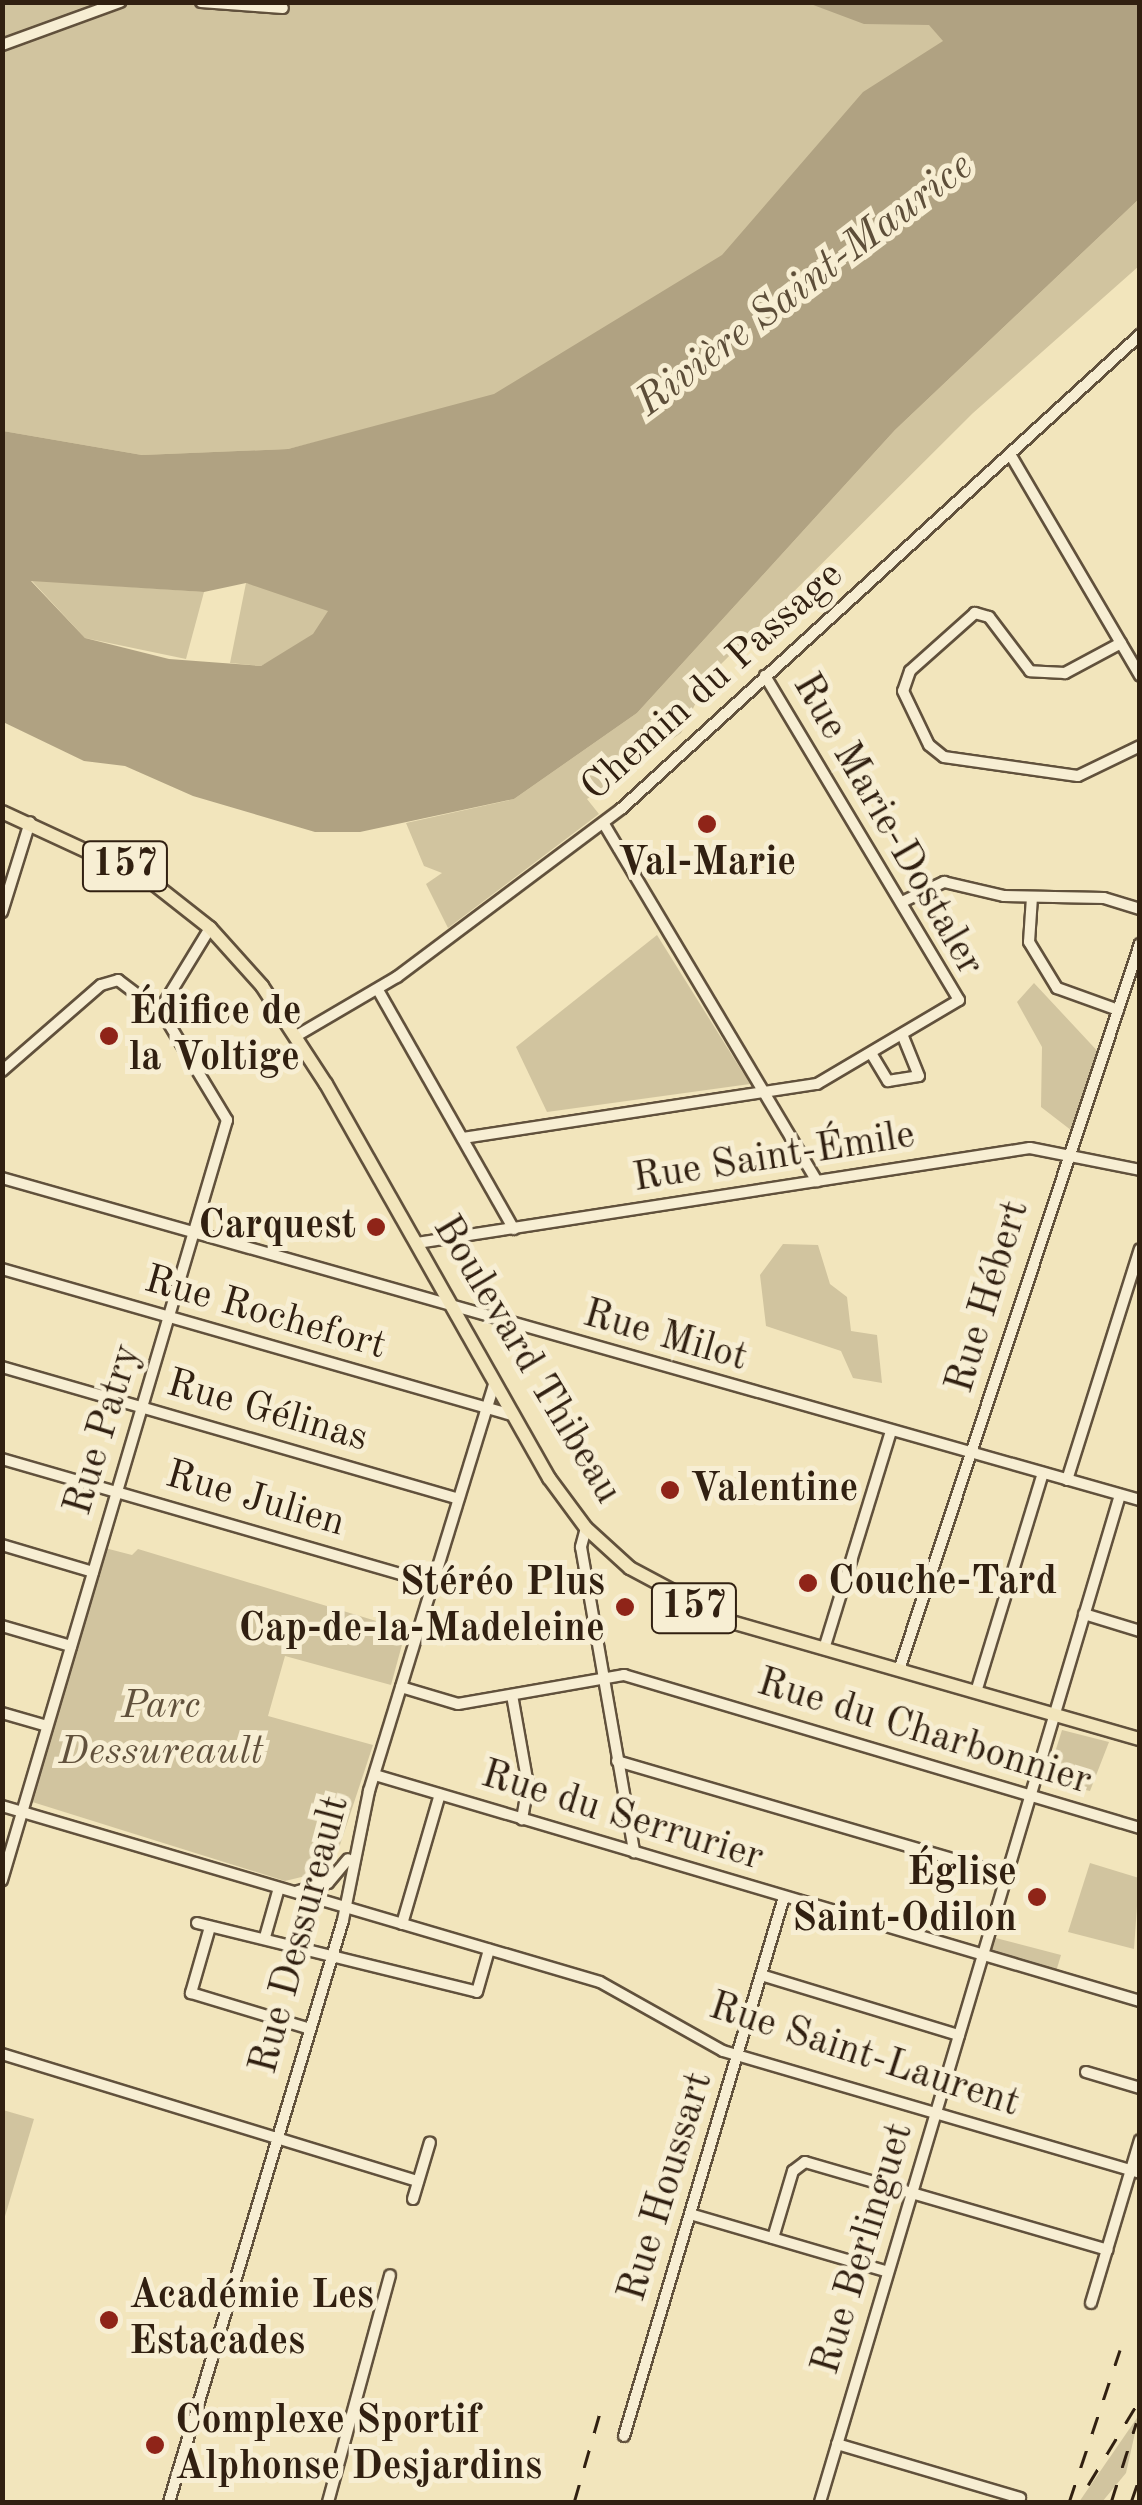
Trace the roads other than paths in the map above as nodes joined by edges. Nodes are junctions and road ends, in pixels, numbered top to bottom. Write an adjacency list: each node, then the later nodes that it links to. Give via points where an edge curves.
1 (120, 2): 4 (street)
2 (201, 2): 3 (street)
3 (283, 8)
4 (2, 45)
5 (1140, 335): 6 (street, Chemin du Passage)
6 (1010, 454): 7 (street); 8 (street, Chemin du Passage)
7 (1120, 643): 9 (street); 10 (street, via 1066,674 1030,670 990,617 975,613 910,670 903,691 941,756 1078,776)
8 (765, 676): 13 (street, Chemin du Passage); 15 (street, Rue Marie-Dostaler)
9 (1140, 676)
10 (1140, 746)
11 (4, 812): 12 (main road, Boulevard Thibeau / 157)
12 (30, 822): 17 (street); 18 (main road, Boulevard Thibeau / 157, via 129,868)
13 (604, 824): 20 (street, Chemin du Passage); 27 (street)
14 (1032, 897): 15 (street, via 940,882); 16 (street, via 1104,898); 22 (street, via 1029,942 1059,990)
15 (902, 902): 23 (street, Rue Marie-Dostaler, via 960,998)
16 (1140, 909)
17 (2, 912)
18 (210, 928): 21 (street); 24 (main road, Boulevard Thibeau / 157)
19 (1140, 944): 22 (street, Rue Hébert)
20 (378, 990): 24 (street, Chemin du Passage); 28 (street)
21 (160, 1010): 26 (street, via 110,980); 34 (street, Rue Patry, via 226,1120)
22 (1118, 1010): 29 (street, Rue Hébert)
23 (902, 1034): 25 (street, Rue Marie-Dostaler); 25 (street, via 918,1077 889,1082)
24 (298, 1035): 35 (main road, Boulevard Thibeau / 157)
25 (870, 1053): 27 (street, Rue Marie-Dostaler, via 817,1084)
26 (2, 1071)
27 (766, 1092): 28 (street, Rue Marie-Dostaler); 32 (street)
28 (462, 1138): 33 (street)
29 (1068, 1153): 30 (street, Rue Saint-Émile); 32 (street, Rue Saint-Émile, via 1030,1148); 46 (street, Rue Hébert)
30 (1140, 1170)
31 (2, 1178): 34 (street, Rue Milot)
32 (817, 1181): 33 (street, Rue Saint-Émile)
33 (514, 1229): 35 (street, Rue Saint-Émile)
34 (194, 1234): 38 (street, Rue Milot); 39 (street, Rue Patry)
35 (417, 1243): 38 (main road, Boulevard Thibeau / 157)
36 (1140, 1249): 49 (street)
37 (2, 1269): 39 (street, Rue Rochefort)
38 (454, 1309): 41 (main road, Boulevard Thibeau / 157); 45 (street, Rue Milot)
39 (169, 1317): 42 (street, Rue Patry); 43 (street, Rue Rochefort)
40 (2, 1367): 42 (street, Rue Gélinas)
41 (494, 1384): 43 (street, Rue Dessureault); 44 (main road, Boulevard Thibeau / 157)
42 (142, 1408): 50 (street, Rue Patry); 52 (street, Rue Gélinas)
43 (486, 1408): 44 (street, Rue Rochefort); 52 (street, Rue Dessureault)
44 (512, 1415): 54 (main road, Boulevard Thibeau / 157)
45 (891, 1431): 46 (street, Rue Milot); 62 (street)
46 (968, 1453): 48 (street, Rue Milot); 63 (street, Rue Hébert)
47 (2, 1459): 50 (street, Rue Julien)
48 (1043, 1474): 49 (street, Rue Milot); 66 (street)
49 (1067, 1480): 51 (street, Rue Milot)
50 (118, 1492): 56 (street, Rue Patry); 57 (street, Rue Julien)
51 (1120, 1495): 53 (street, Rue Milot); 58 (street, Rue Berlinguet)
52 (458, 1499): 57 (street, Rue Dessureault)
53 (1140, 1500)
54 (586, 1528): 62 (main road, Boulevard Thibeau / 157, via 686,1604); 64 (street, via 581,1547)
55 (2, 1545): 56 (street)
56 (94, 1572): 61 (street, Rue Patry)
57 (433, 1583): 65 (street, Rue Dessureault)
58 (1084, 1614): 60 (street); 69 (street, Rue Berlinguet)
59 (2, 1626): 61 (street)
60 (1140, 1632)
61 (71, 1646): 70 (street, Rue Patry)
62 (824, 1649): 63 (main road, Boulevard Thibeau / 157)
63 (899, 1670): 66 (main road, Boulevard Thibeau / 157)
64 (602, 1677): 67 (street, Rue du Charbonnier); 72 (street); 75 (street, Rue du Charbonnier, via 624,1675)
65 (401, 1687): 67 (street, Rue du Charbonnier, via 455,1704); 73 (street, Rue Dessureault)
66 (976, 1692): 69 (main road, Boulevard Thibeau / 157)
67 (512, 1695): 78 (street, via 528,1785)
68 (2, 1713): 70 (street)
69 (1054, 1714): 71 (main road, Boulevard Thibeau / 157); 75 (street, Rue Berlinguet)
70 (47, 1726): 77 (street, Rue Patry)
71 (1140, 1739)
72 (617, 1761): 80 (street); 82 (street)
73 (375, 1775): 74 (street, Rue du Serrurier); 81 (street, Rue Dessureault)
74 (440, 1794): 78 (street, Rue du Serrurier); 88 (street)
75 (1030, 1796): 79 (street, Rue du Charbonnier); 82 (street, Rue Berlinguet)
76 (2, 1806): 77 (street, Rue Saint-Laurent)
77 (23, 1812): 83 (street, Rue Patry); 84 (street, Rue Saint-Laurent)
78 (522, 1819): 80 (street, Rue du Serrurier)
79 (1140, 1828)
80 (634, 1852): 85 (street, Rue du Serrurier)
81 (352, 1854): 84 (street, via 328,1883); 86 (street, Rue Dessureault)
82 (1006, 1876): 93 (street, Rue Berlinguet)
83 (2, 1880)
84 (284, 1890): 86 (street, Rue Saint-Laurent); 90 (street)
85 (784, 1897): 93 (street, Rue du Serrurier); 94 (street, Rue Houssart)
86 (346, 1908): 88 (street, Rue Saint-Laurent); 92 (street, Rue Dessureault)
87 (197, 1923): 89 (street)
88 (402, 1924): 91 (street, Rue Saint-Laurent)
89 (210, 1926): 90 (street); 96 (street, via 191,1993)
90 (265, 1937): 92 (street)
91 (490, 1950): 92 (street, via 477,1992); 99 (street, Rue Saint-Laurent, via 612,1987)
92 (333, 1952): 96 (street, Rue Dessureault)
93 (983, 1955): 95 (street, Rue du Serrurier); 97 (street, Rue Berlinguet)
94 (761, 1976): 97 (street); 99 (street, Rue Houssart)
95 (1140, 2000)
96 (310, 2029): 103 (street, Rue Dessureault)
97 (959, 2035): 102 (street, Rue Berlinguet)
98 (2, 2054): 103 (street)
99 (737, 2055): 102 (street, Rue Saint-Laurent); 110 (street, Rue Houssart)
100 (1086, 2072): 101 (street)
101 (1140, 2088)
102 (935, 2114): 106 (street, Rue Saint-Laurent); 108 (street, Rue Berlinguet)
103 (278, 2138): 107 (street); 119 (street, Rue Dessureault)
104 (1140, 2140): 106 (street)
105 (430, 2142): 107 (street)
106 (1135, 2172): 112 (street)
107 (418, 2181): 109 (street)
108 (912, 2193): 111 (street, via 802,2162); 112 (street); 113 (street, Rue Berlinguet)
109 (412, 2199)
110 (690, 2214): 111 (street); 116 (street, Rue Houssart)
111 (773, 2238): 113 (street)
112 (1107, 2250): 115 (street)
113 (888, 2272): 117 (street, Rue Berlinguet)
114 (390, 2275): 120 (street)
115 (1091, 2303)
116 (624, 2436)
117 (837, 2444): 118 (street); 121 (street, Rue Berlinguet)
118 (1020, 2498)
119 (169, 2502)
120 (328, 2502)
121 (820, 2502)

